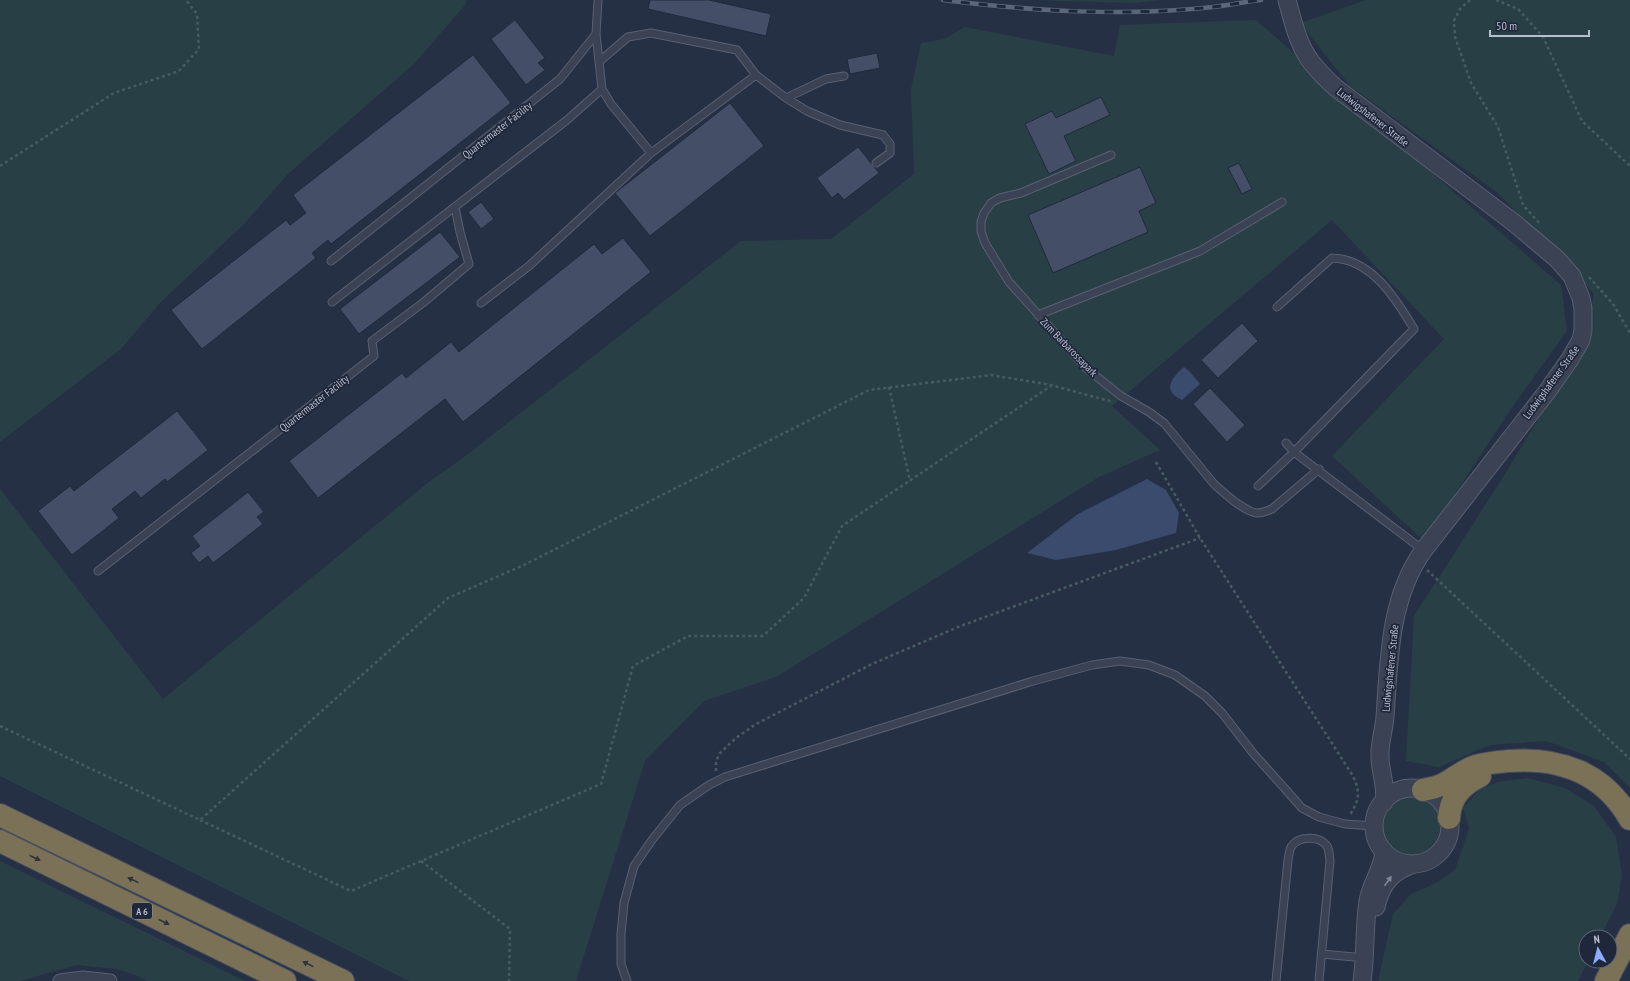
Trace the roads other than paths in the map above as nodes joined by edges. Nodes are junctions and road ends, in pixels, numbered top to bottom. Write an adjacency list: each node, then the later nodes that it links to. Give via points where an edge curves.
1 (598, 0): 3 (lane)
2 (1287, 0): 23 (street, Ludwigshafener Straße, via 1304,50 1321,74 1557,259 1572,276 1581,298 1583,330 1581,340 1570,359)
3 (596, 34): 4 (lane); 14 (lane, Quartermaster Facility, via 560,79)
4 (600, 61): 5 (lane, via 628,37 651,32 737,50); 7 (lane)
5 (756, 75): 8 (lane); 9 (lane)
6 (844, 76): 8 (lane, via 826,80)
7 (602, 89): 9 (lane); 13 (lane)
8 (786, 98): 11 (lane, via 807,111 840,125 882,135 890,144 890,154)
9 (651, 153): 16 (lane, via 529,266)
10 (1111, 155): 18 (lane, Zum Barbarossapark, via 1021,193 1000,198 991,203 984,213 981,231 985,243 1009,282)
11 (876, 163)
12 (1282, 202): 18 (lane, via 1200,252)
13 (455, 207): 15 (lane); 24 (lane, Quartermaster Facility, via 469,264 372,341 374,356)
14 (331, 261)
15 (332, 302)
16 (481, 303)
17 (1277, 307): 20 (lane, via 1332,258 1343,258 1364,268 1377,279 1401,308 1414,329)
18 (1038, 315): 21 (lane, Zum Barbarossapark, via 1087,370 1121,396 1164,423 1222,492 1248,510 1256,513 1272,509)
19 (1286, 443): 20 (lane)
20 (1294, 452): 21 (lane); 22 (lane)
21 (1319, 469): 23 (lane)
22 (1258, 486)
23 (1420, 556): 25 (street, Ludwigshafener Straße, via 1399,599 1394,622 1390,644)
24 (98, 571)
25 (1384, 734): 27 (street, Ludwigshafener Straße, via 1395,774 1401,783); 28 (street, Ludwigshafener Straße, via 1380,756 1385,790)
26 (1518, 761): 27 (highway, via 1476,766 1444,784); 30 (highway, via 1482,775 1462,787 1453,800); 31 (highway, via 1545,761 1583,773 1610,793)
27 (1416, 790): 28 (street, via 1395,793); 30 (street, via 1430,793 1440,801)
28 (1384, 802): 32 (street, via 1377,813)
29 (0, 815): 42 (highway, A 6, one-way to 29)
30 (1449, 818): 35 (street, via 1450,832 1445,846 1435,857)
31 (1630, 819)
32 (1375, 826): 34 (street, via 1377,840); 43 (lane, via 1346,824 1302,808 1205,696 1174,675 1148,664 1120,661 1092,665 1033,680 730,775 680,806 634,866 624,903 621,934 622,964)
33 (0, 841): 41 (highway, A 6, one-way to 41)
34 (1384, 851): 35 (street, via 1401,862); 38 (street, via 1368,902)
35 (1414, 864): 38 (street, one-way to 35, via 1377,903 1383,889 1394,873)
36 (1630, 935): 47 (highway)
37 (1322, 954): 38 (lane); 44 (lane, via 1329,851 1320,840 1304,839 1296,841 1288,860); 45 (lane)
38 (1365, 958): 46 (street)
39 (60, 981): 40 (street, via 83,978)
40 (110, 981)
41 (285, 981)
42 (343, 981)
43 (627, 981)
44 (1276, 981)
45 (1319, 981)
46 (1362, 981)
47 (1606, 981)

